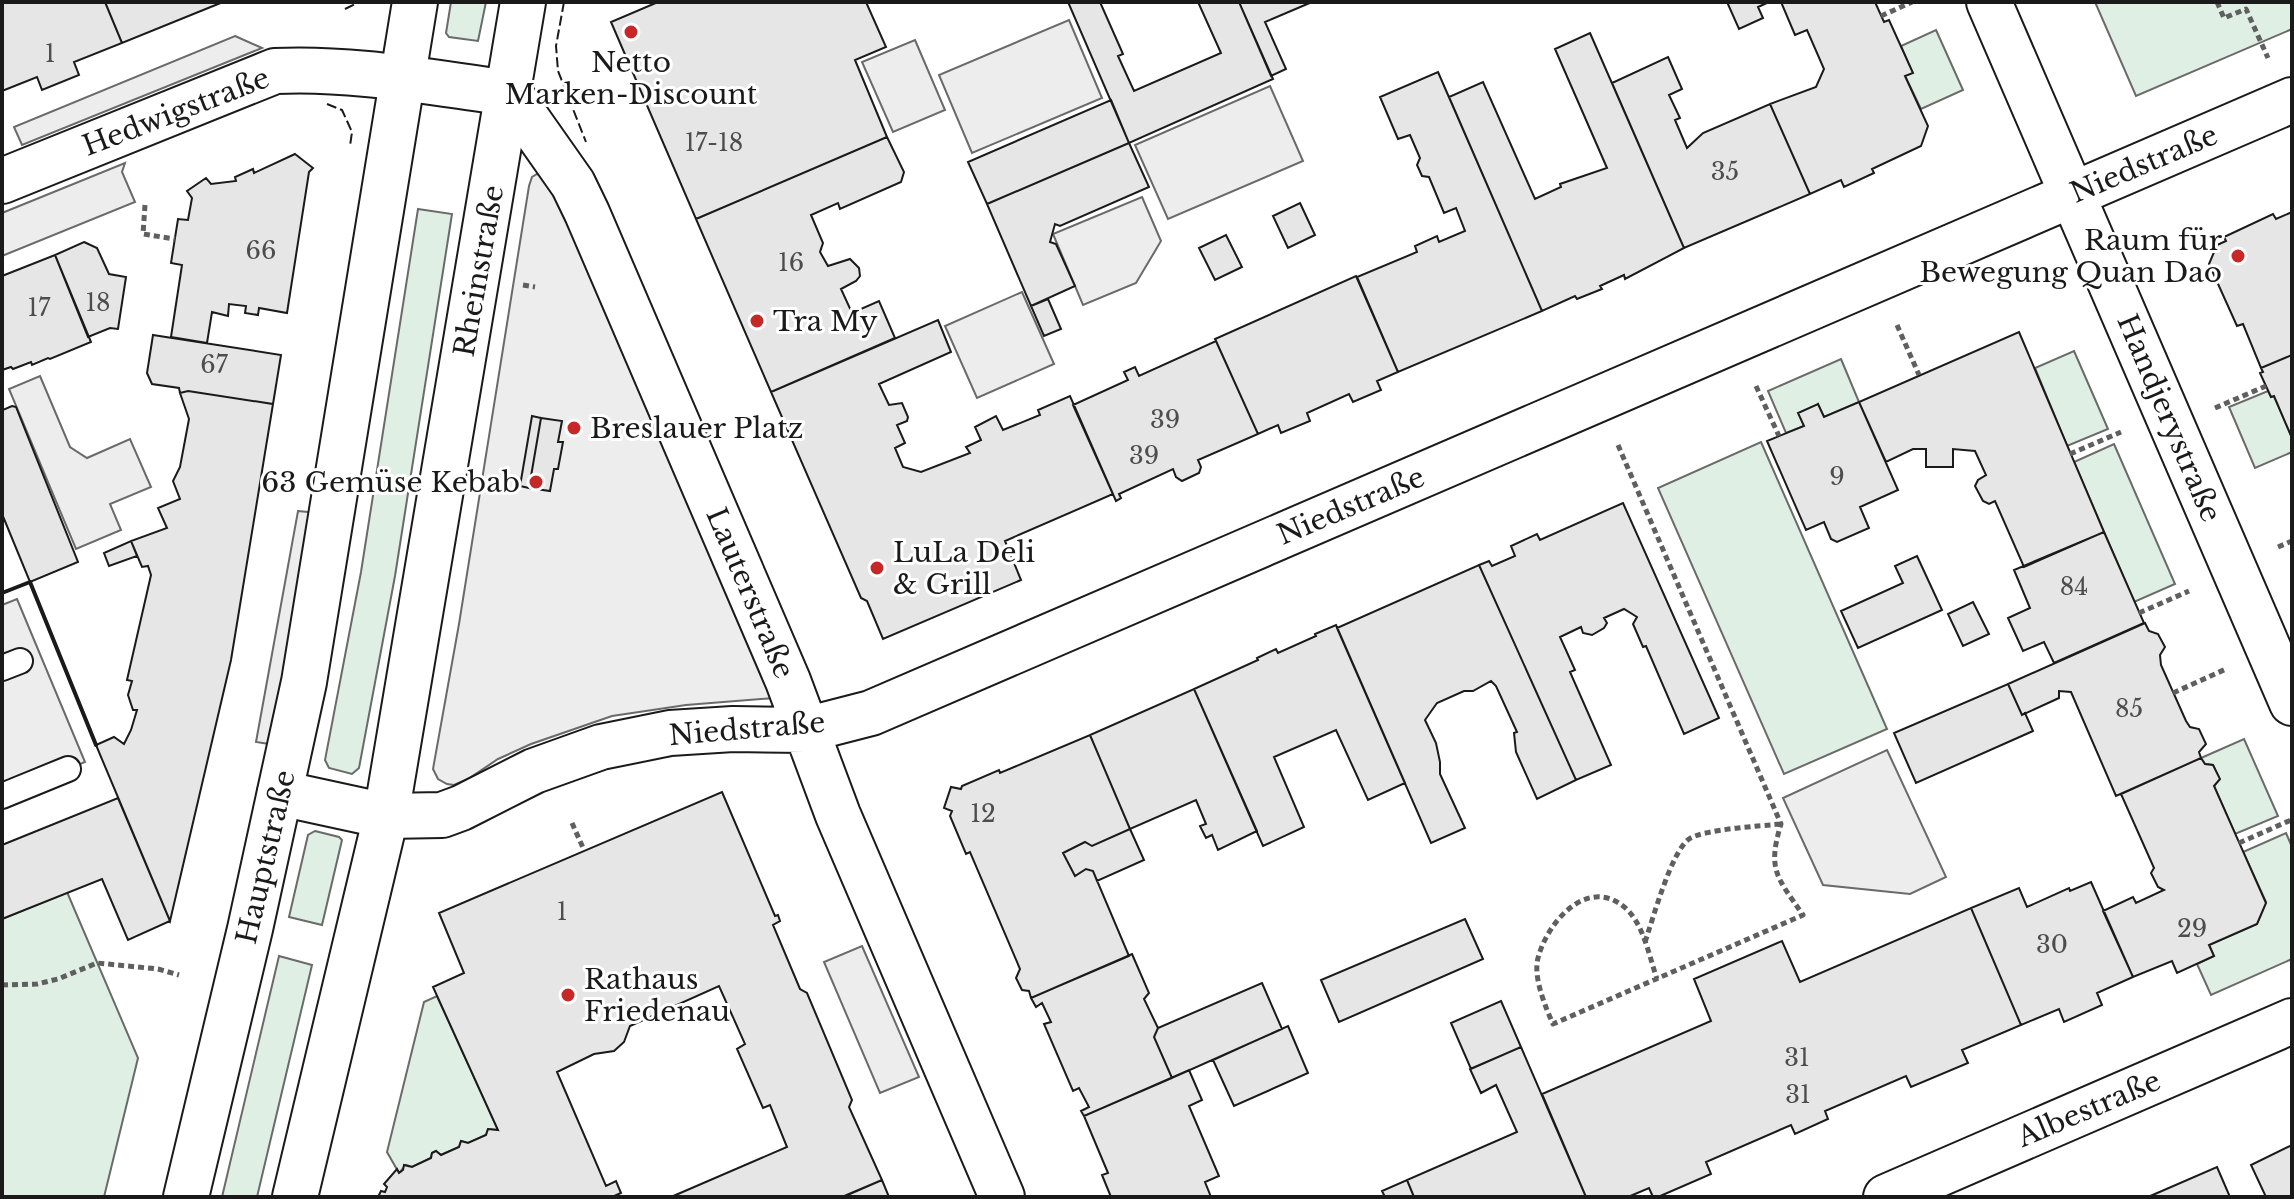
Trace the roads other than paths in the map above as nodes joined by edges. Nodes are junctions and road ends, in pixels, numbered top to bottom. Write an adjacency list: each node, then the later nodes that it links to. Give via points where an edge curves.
1 (415, 2): 4 (street)
2 (523, 2): 5 (street, Rheinstraße)
3 (1989, 2): 8 (street, Handjerystraße)
4 (403, 79): 5 (street, Hedwigstraße); 7 (street, Hedwigstraße, via 275,71); 12 (street, Hauptstraße, via 333,515)
5 (509, 93): 10 (street, Lauterstraße, via 573,184 587,213); 14 (street, Rheinstraße)
6 (2292, 100): 8 (street, Niedstraße)
7 (2, 181)
8 (2072, 195): 9 (street, Handjerystraße); 10 (street, Niedstraße, via 888,706)
9 (2292, 703)
10 (805, 730): 14 (street, Niedstraße, via 670,733 601,747 534,771 442,815); 18 (street, Lauterstraße)
11 (68, 769): 13 (lane)
12 (280, 793): 14 (street, Niedstraße); 16 (street, Hauptstraße)
13 (2, 796)
14 (386, 816): 17 (street)
15 (2292, 1021): 19 (street, Albestraße)
16 (186, 1197)
17 (295, 1197)
18 (1002, 1197)
19 (1886, 1197)

